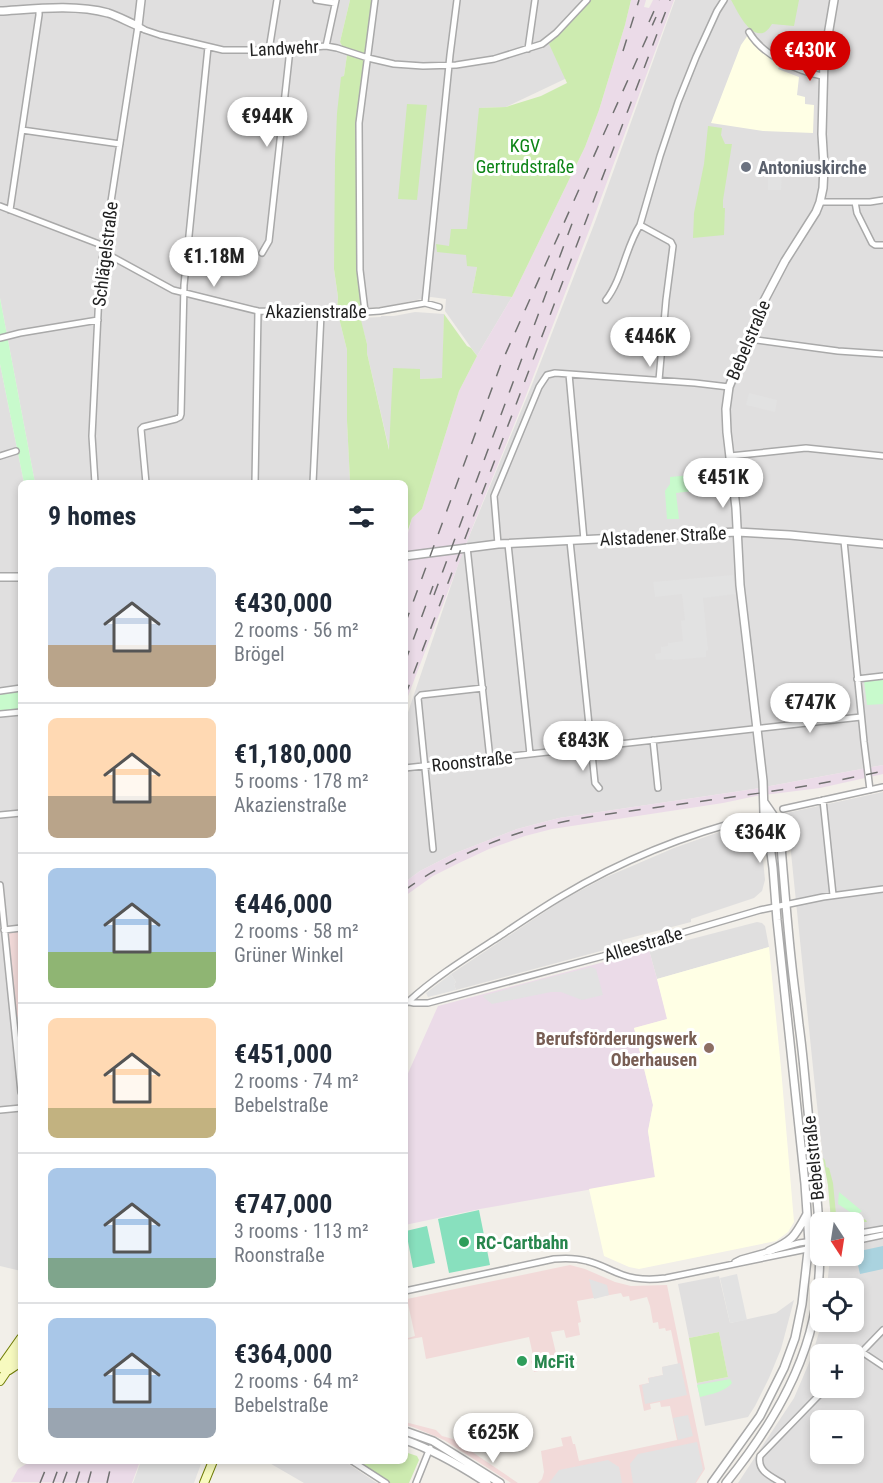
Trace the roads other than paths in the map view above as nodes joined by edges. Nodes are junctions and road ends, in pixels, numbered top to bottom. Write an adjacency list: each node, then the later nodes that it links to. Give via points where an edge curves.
1 (141, 0): 13 (street)
2 (277, 0): 19 (street)
3 (316, 0): 10 (street)
4 (375, 0): 20 (street)
5 (457, 0): 21 (street)
6 (535, 0): 18 (street)
7 (587, 0): 18 (street, Landwehr, via 551,37)
8 (724, 0): 32 (street, via 678,102)
9 (834, 0): 22 (street, Bebelstraße)
10 (335, 1): 15 (street)
11 (39, 8): 12 (street, Landwehr); 13 (street, Landwehr, via 104,12); 23 (street)
12 (0, 10)
13 (138, 26): 16 (street, Landwehr); 24 (street, Schlägelstraße)
14 (749, 32): 22 (street, via 780,60)
15 (326, 46): 17 (street, Landwehr); 20 (street, Landwehr)
16 (208, 47): 19 (street, Landwehr); 36 (street)
17 (290, 49): 19 (street, Landwehr); 35 (street, via 269,241)
18 (528, 49): 21 (street, Landwehr, via 486,61)
19 (269, 50)
20 (368, 58): 21 (street, Landwehr, via 401,65); 41 (street, via 359,153 360,270)
21 (450, 65): 38 (street)
22 (822, 76): 26 (street, Bebelstraße)
23 (22, 130): 24 (street); 31 (street)
24 (120, 144): 34 (street, Schlägelstraße)
25 (785, 166): 26 (street)
26 (824, 167): 28 (street, Bebelstraße)
27 (883, 200): 29 (street)
28 (820, 202): 29 (street); 45 (street, Bebelstraße, via 774,280)
29 (855, 202): 33 (street, via 872,243)
30 (0, 206): 31 (street, Akazienstraße)
31 (10, 210): 34 (street, Akazienstraße)
32 (640, 225): 37 (street); 48 (street, via 671,242 674,248)
33 (883, 245)
34 (103, 248): 36 (street, Akazienstraße, via 145,275); 43 (street, Schlägelstraße)
35 (262, 253)
36 (183, 292): 40 (street, Akazienstraße); 55 (street, via 182,414 141,429)
37 (606, 300)
38 (425, 303): 39 (street, Akazienstraße); 41 (street, Akazienstraße)
39 (439, 307)
40 (258, 311): 42 (street, Akazienstraße); 56 (street)
41 (365, 311): 42 (street, Akazienstraße)
42 (321, 314): 57 (street)
43 (98, 321): 44 (street); 54 (street, Schlägelstraße, via 92,436)
44 (0, 339)
45 (749, 339): 46 (street); 49 (street, Bebelstraße)
46 (883, 354)
47 (569, 374): 48 (street); 59 (street); 62 (street, via 549,374 537,392 494,496)
48 (658, 380): 49 (street)
49 (729, 387): 52 (street, Bebelstraße, via 726,414)
50 (16, 451): 51 (street)
51 (0, 456)
52 (730, 456): 53 (street, via 806,448); 58 (street, Bebelstraße)
53 (883, 456)
54 (95, 480)
55 (146, 480)
56 (255, 480)
57 (313, 480)
58 (737, 532): 59 (street, Alstadener Straße); 61 (street, Alstadener Straße); 77 (street, Bebelstraße)
59 (584, 540): 60 (street, Alstadener Straße)
60 (570, 541): 63 (street, Alstadener Straße); 79 (street)
61 (844, 541): 64 (street, Alstadener Straße); 70 (street)
62 (498, 544): 63 (street, Alstadener Straße); 65 (street, Alstadener Straße)
63 (508, 544): 80 (street)
64 (883, 544)
65 (467, 547): 66 (street, Alstadener Straße); 72 (street)
66 (408, 556)
67 (0, 577): 68 (street)
68 (18, 577)
69 (883, 676): 70 (street)
70 (858, 678): 76 (street)
71 (18, 688): 73 (street)
72 (483, 688): 81 (street); 82 (street, via 419,697)
73 (0, 690)
74 (18, 712): 75 (street)
75 (0, 714)
76 (861, 717): 77 (street, Roonstraße); 87 (street)
77 (757, 729): 78 (street, Roonstraße); 89 (street, Bebelstraße)
78 (653, 740): 79 (street, Roonstraße); 85 (street)
79 (592, 747): 80 (street, Roonstraße); 84 (street)
80 (530, 754): 81 (street, Roonstraße)
81 (490, 759): 82 (street, Roonstraße)
82 (424, 766): 83 (street, Roonstraße); 94 (street)
83 (408, 768)
84 (599, 788)
85 (658, 788)
86 (883, 788): 87 (street)
87 (870, 790): 88 (street)
88 (823, 800): 90 (street); 97 (street)
89 (764, 802): 98 (street, Bebelstraße, via 780,835); 99 (street, Bebelstraße)
90 (783, 809)
91 (18, 813): 92 (street)
92 (0, 815)
93 (755, 817): 102 (street, via 660,848 579,886)
94 (433, 849)
95 (0, 885): 101 (street)
96 (883, 889): 97 (street, Alleestraße)
97 (833, 895): 98 (street, Alleestraße)
98 (786, 904): 99 (street, Alleestraße); 105 (street, Bebelstraße)
99 (776, 907): 103 (street, Alleestraße, via 428,1003); 104 (street, Bebelstraße)
100 (18, 928): 101 (street)
101 (4, 930): 106 (street)
102 (408, 1000)
103 (408, 1001)
104 (792, 1062): 105 (street); 110 (street, Bebelstraße)
105 (803, 1062): 109 (street, Bebelstraße)
106 (18, 1063)
107 (18, 1108): 108 (street)
108 (0, 1110)
109 (818, 1212)
110 (807, 1215): 115 (street, Bebelstraße); 116 (street, via 792,1239)
111 (883, 1229): 112 (street)
112 (864, 1232)
113 (883, 1235): 114 (street)
114 (864, 1239)
115 (808, 1245): 116 (street); 117 (street); 136 (street, Bebelstraße, via 802,1304 788,1358 760,1416)
116 (769, 1251): 117 (street)
117 (731, 1264): 119 (street, via 648,1280 584,1260 554,1259)
118 (819, 1266): 144 (street, Bebelstraße, via 815,1312 800,1364 770,1420)
119 (408, 1290)
120 (883, 1330): 122 (street)
121 (18, 1343): 127 (main road)
122 (864, 1350)
123 (18, 1353): 127 (main road)
124 (864, 1353): 126 (street)
125 (18, 1363): 127 (main road)
126 (883, 1366)
127 (3, 1370): 128 (main road)
128 (0, 1381)
129 (816, 1398): 145 (street, via 762,1454 761,1469)
130 (408, 1432): 132 (street)
131 (408, 1441): 133 (street)
132 (433, 1441): 133 (street); 141 (street)
133 (430, 1449): 139 (street); 140 (street)
134 (212, 1464): 137 (main road)
135 (357, 1464): 138 (street)
136 (720, 1473): 142 (street, Bebelstraße); 143 (street)
137 (204, 1483)
138 (386, 1483)
139 (416, 1483)
140 (487, 1483)
141 (500, 1483)
142 (712, 1483)
143 (721, 1483)
144 (726, 1483)
145 (782, 1483)

